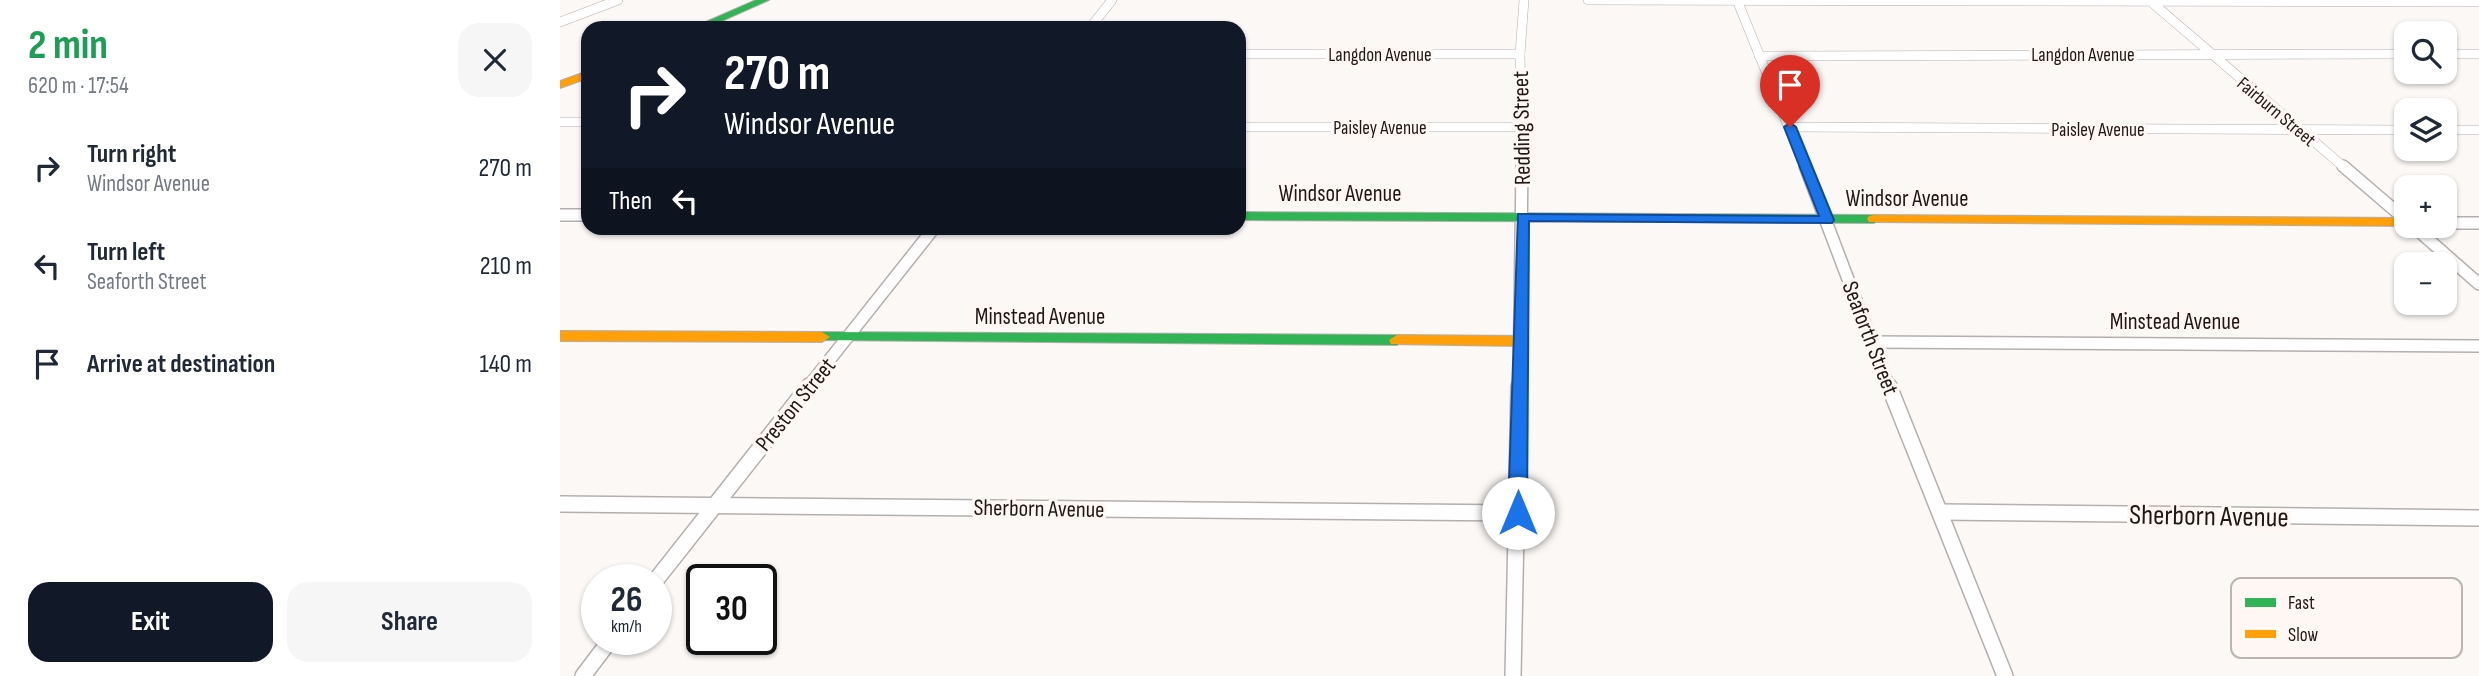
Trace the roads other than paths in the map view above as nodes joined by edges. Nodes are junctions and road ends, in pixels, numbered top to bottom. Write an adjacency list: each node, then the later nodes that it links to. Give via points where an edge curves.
1 (618, 0): 11 (street)
2 (764, 0): 9 (street)
3 (1112, 0): 10 (street)
4 (1524, 0): 14 (street, Redding Street)
5 (1588, 0): 6 (street)
6 (1737, 1): 7 (street); 18 (street, Seaforth Street)
7 (2150, 1): 8 (street); 12 (street, Fairburn Street)
8 (2479, 2)
9 (714, 21)
10 (1096, 21)
11 (560, 22)
12 (2210, 53): 15 (street, Langdon Avenue); 18 (street, Langdon Avenue); 26 (street, Fairburn Street)
13 (1246, 54): 14 (street, Langdon Avenue)
14 (1520, 54): 24 (street, Redding Street)
15 (2394, 54)
16 (2457, 54): 17 (street)
17 (2479, 54)
18 (1759, 56): 25 (street, Seaforth Street)
19 (581, 77): 20 (street)
20 (560, 85)
21 (560, 122): 22 (street)
22 (581, 122)
23 (1246, 127): 24 (street, Paisley Avenue)
24 (1521, 127): 34 (street, Redding Street)
25 (1790, 127): 26 (street, Paisley Avenue); 35 (street, Seaforth Street)
26 (2301, 130): 27 (street, Paisley Avenue); 30 (street, Fairburn Street)
27 (2394, 130)
28 (2457, 130): 29 (street)
29 (2479, 130)
30 (2394, 211)
31 (560, 215): 32 (street)
32 (581, 215)
33 (1246, 216): 34 (street, Windsor Avenue)
34 (1523, 217): 35 (street, Windsor Avenue); 44 (street, Redding Street)
35 (1827, 220): 36 (street, Windsor Avenue); 45 (street, Seaforth Street)
36 (2394, 221)
37 (2457, 223): 38 (street)
38 (2479, 223)
39 (928, 235): 43 (street, Preston Street)
40 (2427, 238): 41 (street)
41 (2479, 284)
42 (560, 336): 43 (street, Minstead Avenue)
43 (847, 338): 44 (street, Minstead Avenue); 48 (street, Preston Street)
44 (1519, 341): 50 (street, Redding Street)
45 (1871, 342): 46 (street, Minstead Avenue); 49 (street, Seaforth Street)
46 (2479, 346)
47 (560, 504): 48 (street, Sherborn Avenue)
48 (714, 505): 50 (street, Sherborn Avenue); 52 (street, Preston Street)
49 (1940, 512): 51 (street, Sherborn Avenue); 56 (street, Seaforth Street)
50 (1518, 513): 55 (street, Redding Street)
51 (2479, 518)
52 (668, 564)
53 (599, 655): 54 (street)
54 (583, 676)
55 (1513, 676)
56 (2005, 676)

